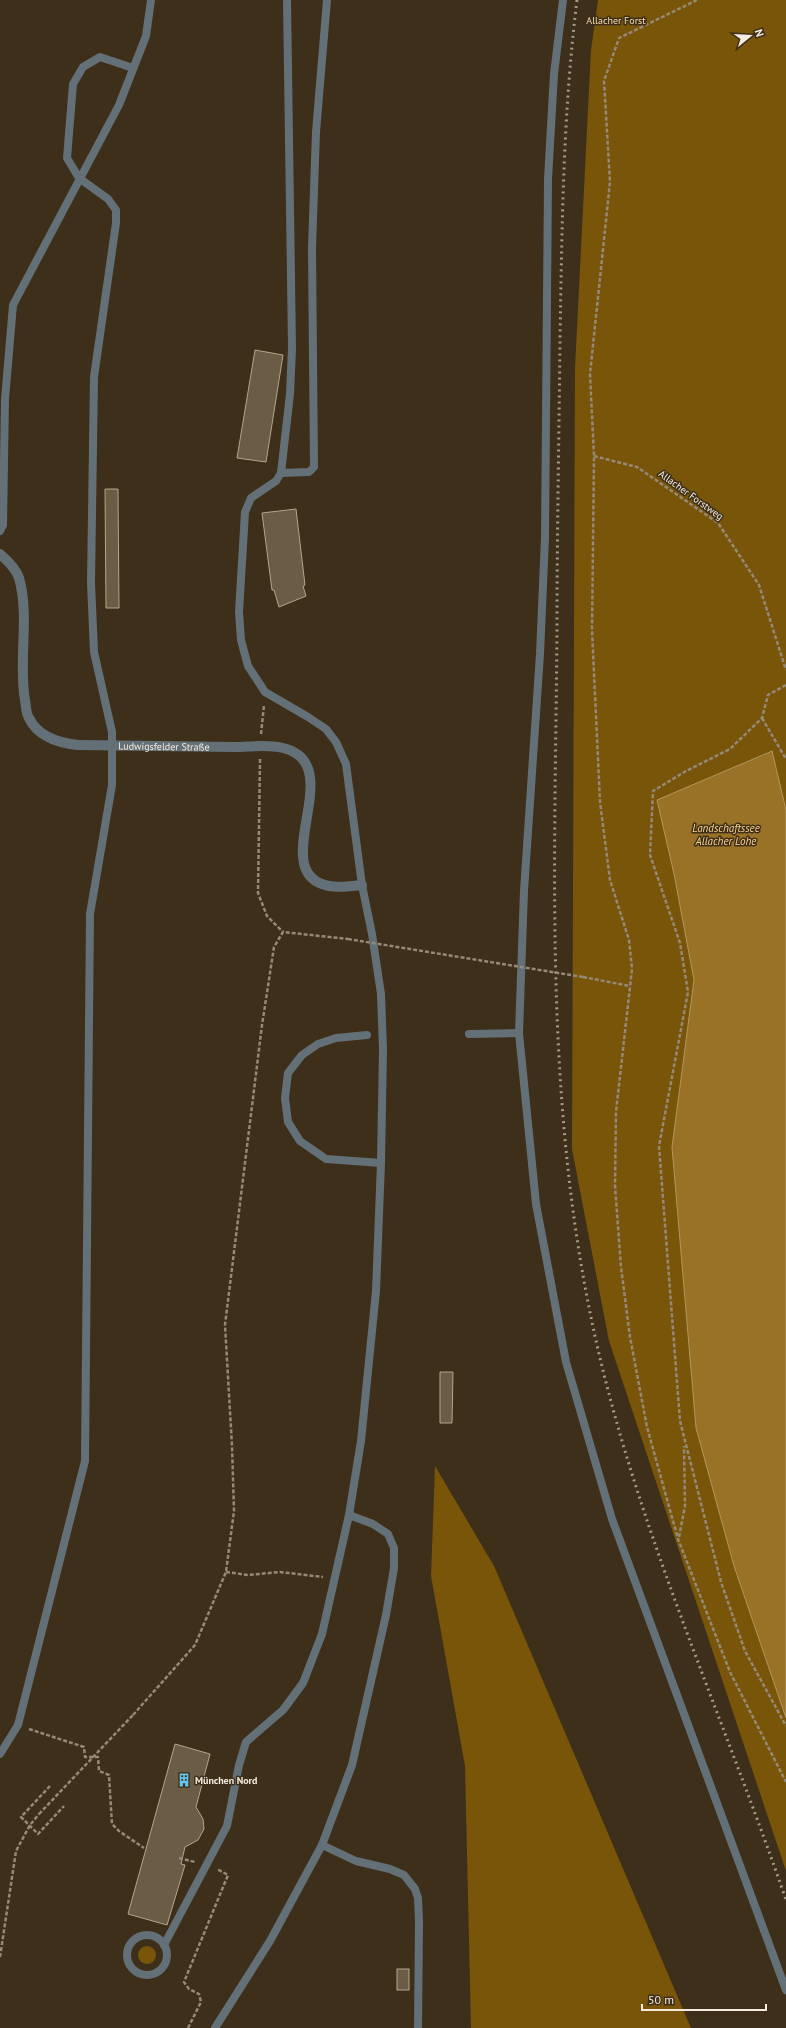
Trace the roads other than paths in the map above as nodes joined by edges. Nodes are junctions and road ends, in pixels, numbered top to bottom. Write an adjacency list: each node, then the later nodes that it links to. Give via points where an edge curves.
1 (152, 0): 5 (lane, via 146,36)
2 (287, 0): 7 (lane, via 292,348 290,394)
3 (327, 0): 7 (lane, via 316,132 313,232 314,467 309,472)
4 (563, 0): 11 (lane, via 554,74 548,179 545,538 525,875)
5 (133, 68): 6 (lane, via 119,105); 6 (lane, via 100,57 82,67 73,84 67,158)
6 (79, 178): 8 (lane, via 13,305 5,399 3,525); 16 (lane, via 108,199 116,210 94,377 91,583 94,652 112,732 112,785 90,914 85,1461 18,1725)
7 (281, 473): 10 (lane, via 276,481 251,498 245,512 239,612 241,640 248,666 265,692 308,717 326,730 336,742 346,764)
8 (0, 531)
9 (0, 554): 10 (street, Ludwigsfelder Straße, bridge, via 9,562 18,577 24,627 23,690 28,718 44,735 60,744 78,745 282,748 300,757 310,776 311,796 302,849 303,862 308,872 318,882 329,886)
10 (362, 885): 14 (lane, via 381,994)
11 (520, 1033): 12 (lane); 19 (lane, via 536,1204 566,1362 612,1519)
12 (469, 1034)
13 (367, 1035): 14 (lane, via 336,1038 318,1044 302,1055 288,1073 285,1098 288,1122 300,1141 326,1159)
14 (381, 1163): 15 (lane, via 376,1291 361,1440)
15 (349, 1515): 17 (lane, via 373,1524 388,1534 394,1548 394,1568 352,1765); 18 (lane, via 322,1634 303,1683 283,1710 246,1742 227,1826)
16 (0, 1754)
17 (322, 1845): 20 (lane, via 270,1941); 21 (lane, via 356,1860 404,1875 415,1889 419,1921)
18 (164, 1945): 18 (lane, via 167,1957 165,1964 156,1973 143,1975 128,1963 126,1956 130,1943 141,1935 154,1936)
19 (786, 1990)
20 (216, 2028)
21 (418, 2028)

